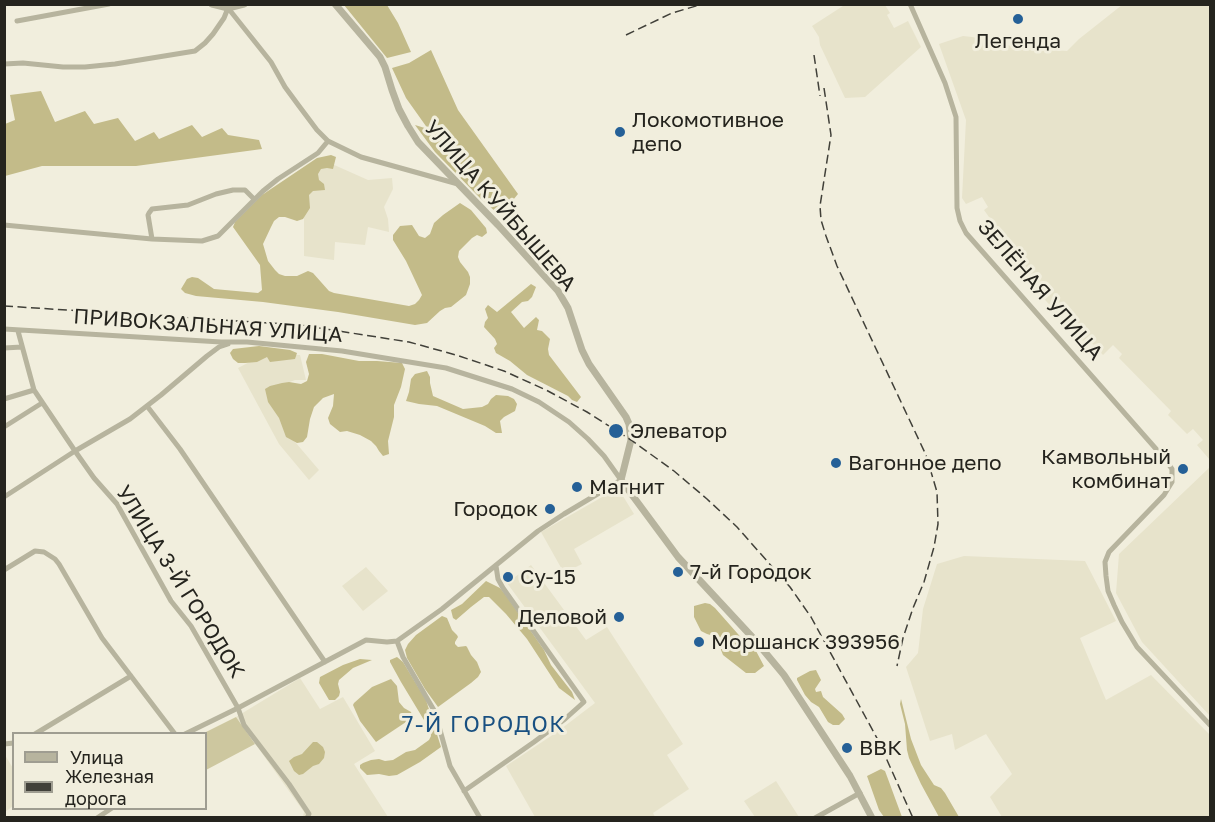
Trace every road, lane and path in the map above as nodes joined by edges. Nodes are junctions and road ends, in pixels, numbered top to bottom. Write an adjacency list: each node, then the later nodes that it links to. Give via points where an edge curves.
1 (109, 4): 7 (street)
2 (212, 4): 6 (street)
3 (244, 4): 6 (street)
4 (335, 4): 10 (street, УЛИЦА КУЙБЫШЕВА, via 380,57 399,109 418,142)
5 (910, 4): 33 (street, ЗЕЛЁНАЯ УЛИЦА, via 956,117 957,208 966,233 1172,469 1172,482 1164,495 1108,552 1108,591 1137,647)
6 (228, 8): 8 (street, via 213,34 195,51 85,67); 9 (street)
7 (17, 21)
8 (4, 64)
9 (328, 141): 10 (street, via 362,157); 11 (street, via 318,153)
10 (460, 185): 25 (street, УЛИЦА КУЙБЫШЕВА, via 539,269 568,308 586,357 630,424 632,440)
11 (254, 199): 13 (street, via 218,236 202,241); 13 (street, via 245,190 233,190 188,205 152,209 148,215)
12 (4, 225): 13 (street)
13 (152, 239)
14 (4, 329): 15 (street, ПРИВОКЗАЛЬНАЯ УЛИЦА)
15 (18, 331): 16 (street, ПРИВОКЗАЛЬНАЯ УЛИЦА); 17 (street, УЛИЦА 3-Й ГОРОДОК)
16 (222, 344): 22 (street); 25 (street, ПРИВОКЗАЛЬНАЯ УЛИЦА, via 247,342 342,351 446,368 512,388 569,422 604,456)
17 (22, 347): 18 (street); 19 (street, УЛИЦА 3-Й ГОРОДОК)
18 (4, 348)
19 (34, 390): 20 (street); 21 (street, УЛИЦА 3-Й ГОРОДОК)
20 (4, 399)
21 (42, 403): 23 (street); 24 (street, УЛИЦА 3-Й ГОРОДОК)
22 (147, 406): 24 (street); 30 (street)
23 (4, 427)
24 (75, 451): 26 (street); 32 (street, УЛИЦА 3-Й ГОРОДОК, via 117,504 171,601 191,626)
25 (621, 480): 27 (street, via 547,526); 38 (street, via 678,557 784,675)
26 (4, 497)
27 (496, 566): 29 (street); 37 (street, via 503,588 584,702)
28 (4, 570): 31 (street, via 35,551 56,560 102,638)
29 (397, 641): 30 (street, via 366,640); 37 (street, via 435,712 450,766)
30 (325, 662): 32 (street)
31 (131, 676): 34 (street); 35 (street)
32 (238, 708): 36 (street); 39 (street, УЛИЦА 3-Й ГОРОДОК, via 244,725)
33 (1210, 725)
34 (38, 732)
35 (173, 732)
36 (188, 732)
37 (464, 791): 40 (street)
38 (860, 793): 41 (street); 42 (street)
39 (308, 816)
40 (480, 818)
41 (815, 818)
42 (872, 818)

